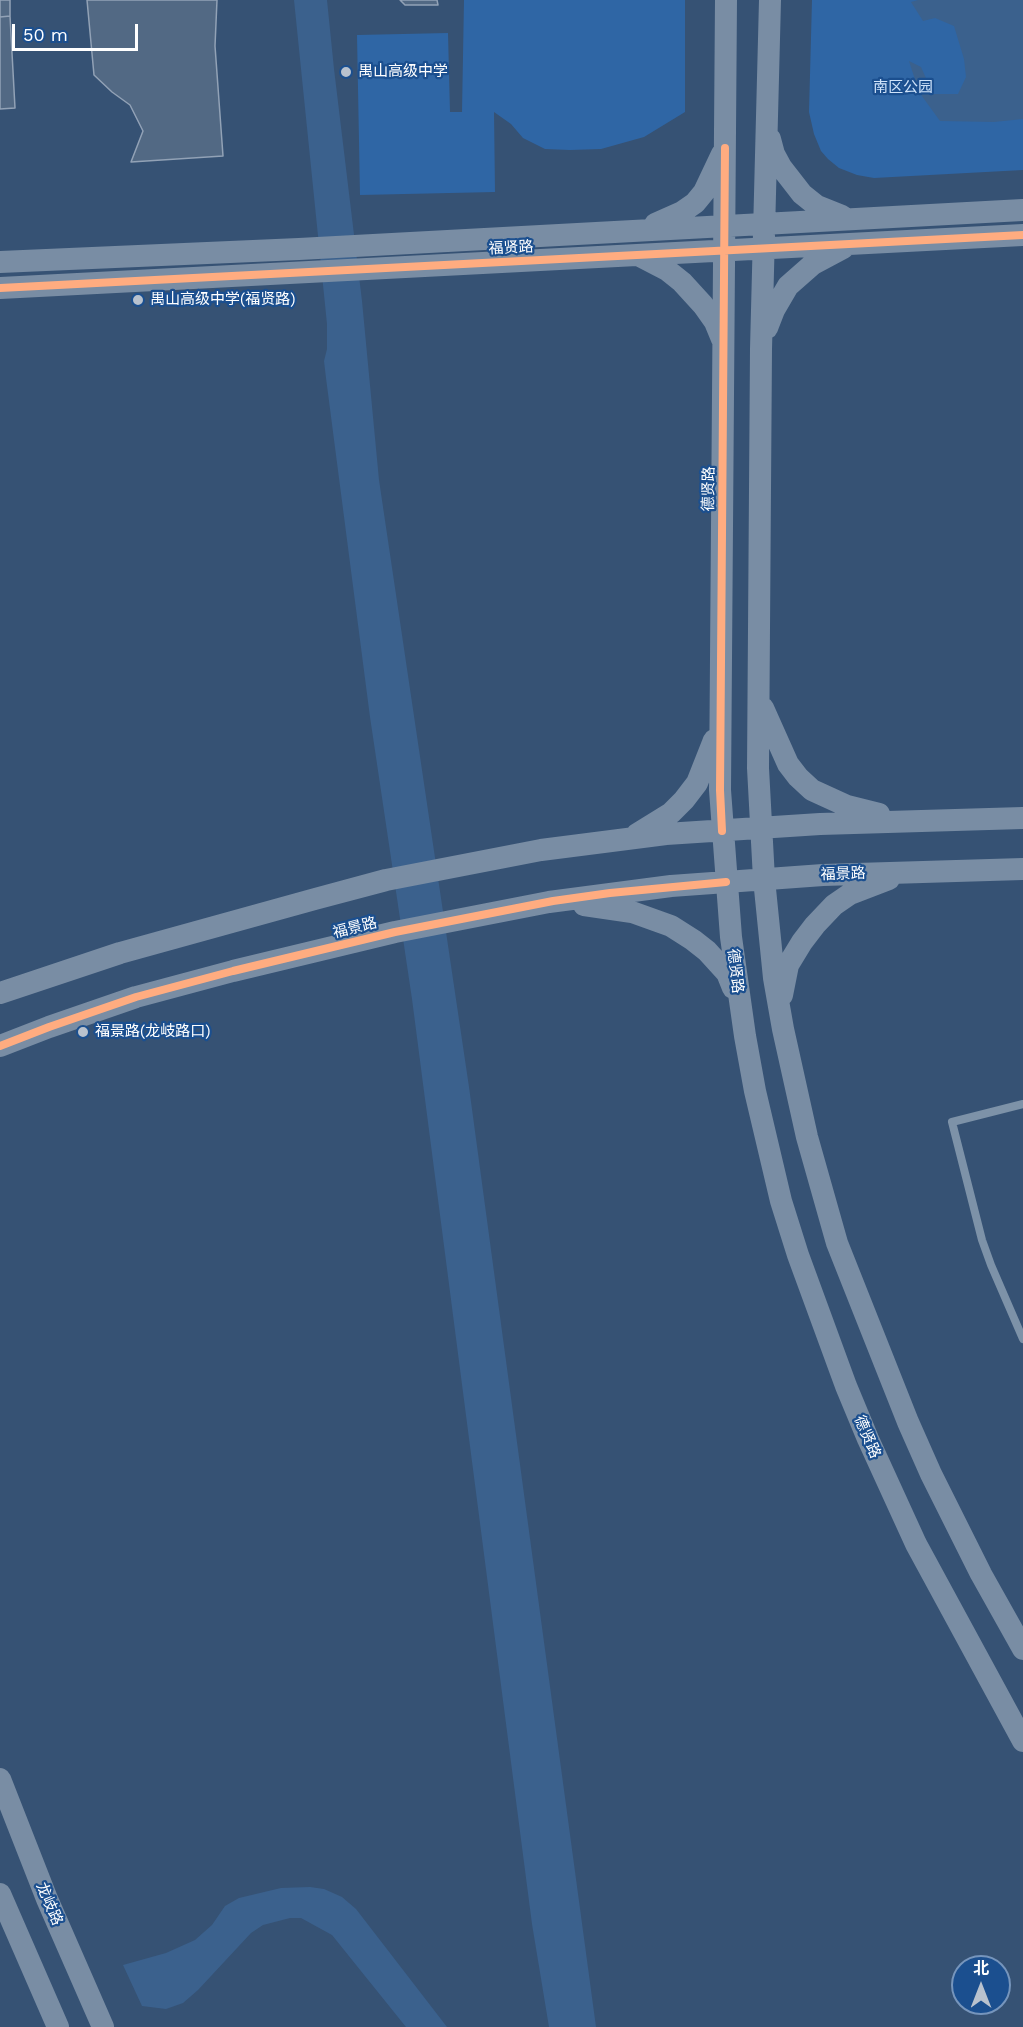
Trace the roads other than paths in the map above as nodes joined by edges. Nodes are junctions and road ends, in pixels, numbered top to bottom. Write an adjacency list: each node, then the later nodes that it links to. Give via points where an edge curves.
1 (726, 0): 4 (main road, 德贤路)
2 (770, 0): 3 (main road)
3 (766, 128): 6 (main road, via 774,154 802,194 817,206); 7 (main road)
4 (725, 148): 8 (main road, 德贤路); 9 (main road, via 695,203)
5 (1023, 210): 6 (main road, 福贤路)
6 (849, 219): 7 (main road, 福贤路)
7 (764, 223): 8 (main road, 福贤路); 12 (main road)
8 (724, 225): 9 (main road, 福贤路); 13 (main road, 德贤路)
9 (639, 230): 15 (main road, 福贤路)
10 (1023, 235): 11 (main road, 福贤路)
11 (864, 244): 12 (main road, 福贤路); 18 (main road, via 844,247 813,264 788,286 774,310)
12 (763, 249): 13 (main road, 福贤路); 18 (main road)
13 (724, 251): 14 (main road, 福贤路); 17 (main road, 德贤路)
14 (639, 255): 16 (main road, 福贤路); 17 (main road, via 667,270 703,305)
15 (0, 262)
16 (0, 288)
17 (723, 344): 20 (main road, 德贤路)
18 (761, 347): 19 (main road)
19 (759, 699): 22 (main road, via 788,764 812,790 847,806); 23 (main road)
20 (720, 721): 24 (main road, 德贤路); 25 (main road, via 708,760 684,800 671,813)
21 (1023, 818): 22 (main road)
22 (910, 821): 23 (main road)
23 (760, 828): 24 (main road); 28 (main road)
24 (722, 831): 25 (main road); 29 (main road, 德贤路)
25 (629, 838): 31 (main road, via 541,849 386,880 120,953)
26 (1023, 869): 27 (main road, 福景路)
27 (910, 872): 28 (main road, 福景路); 33 (main road, via 850,894 834,905 801,942 788,965)
28 (764, 879): 29 (main road, 福景路); 33 (main road)
29 (726, 882): 30 (main road, 福景路); 32 (main road, 德贤路)
30 (553, 902): 32 (main road, via 632,912 671,926 693,940 727,973); 34 (main road, 福景路, via 395,932 233,971 136,997)
31 (0, 993)
32 (740, 1003): 38 (main road, 德贤路, via 755,1091 781,1201 842,1376 916,1544)
33 (779, 1008): 37 (main road, via 807,1137 837,1243 931,1474)
34 (0, 1046)
35 (1023, 1104): 36 (lane, via 952,1122 988,1257)
36 (1023, 1340)
37 (1023, 1649)
38 (1023, 1741)
39 (0, 1779): 42 (main road, 龙岐路, via 46,1899)
40 (0, 1894): 41 (main road)
41 (58, 2027)
42 (104, 2027)

